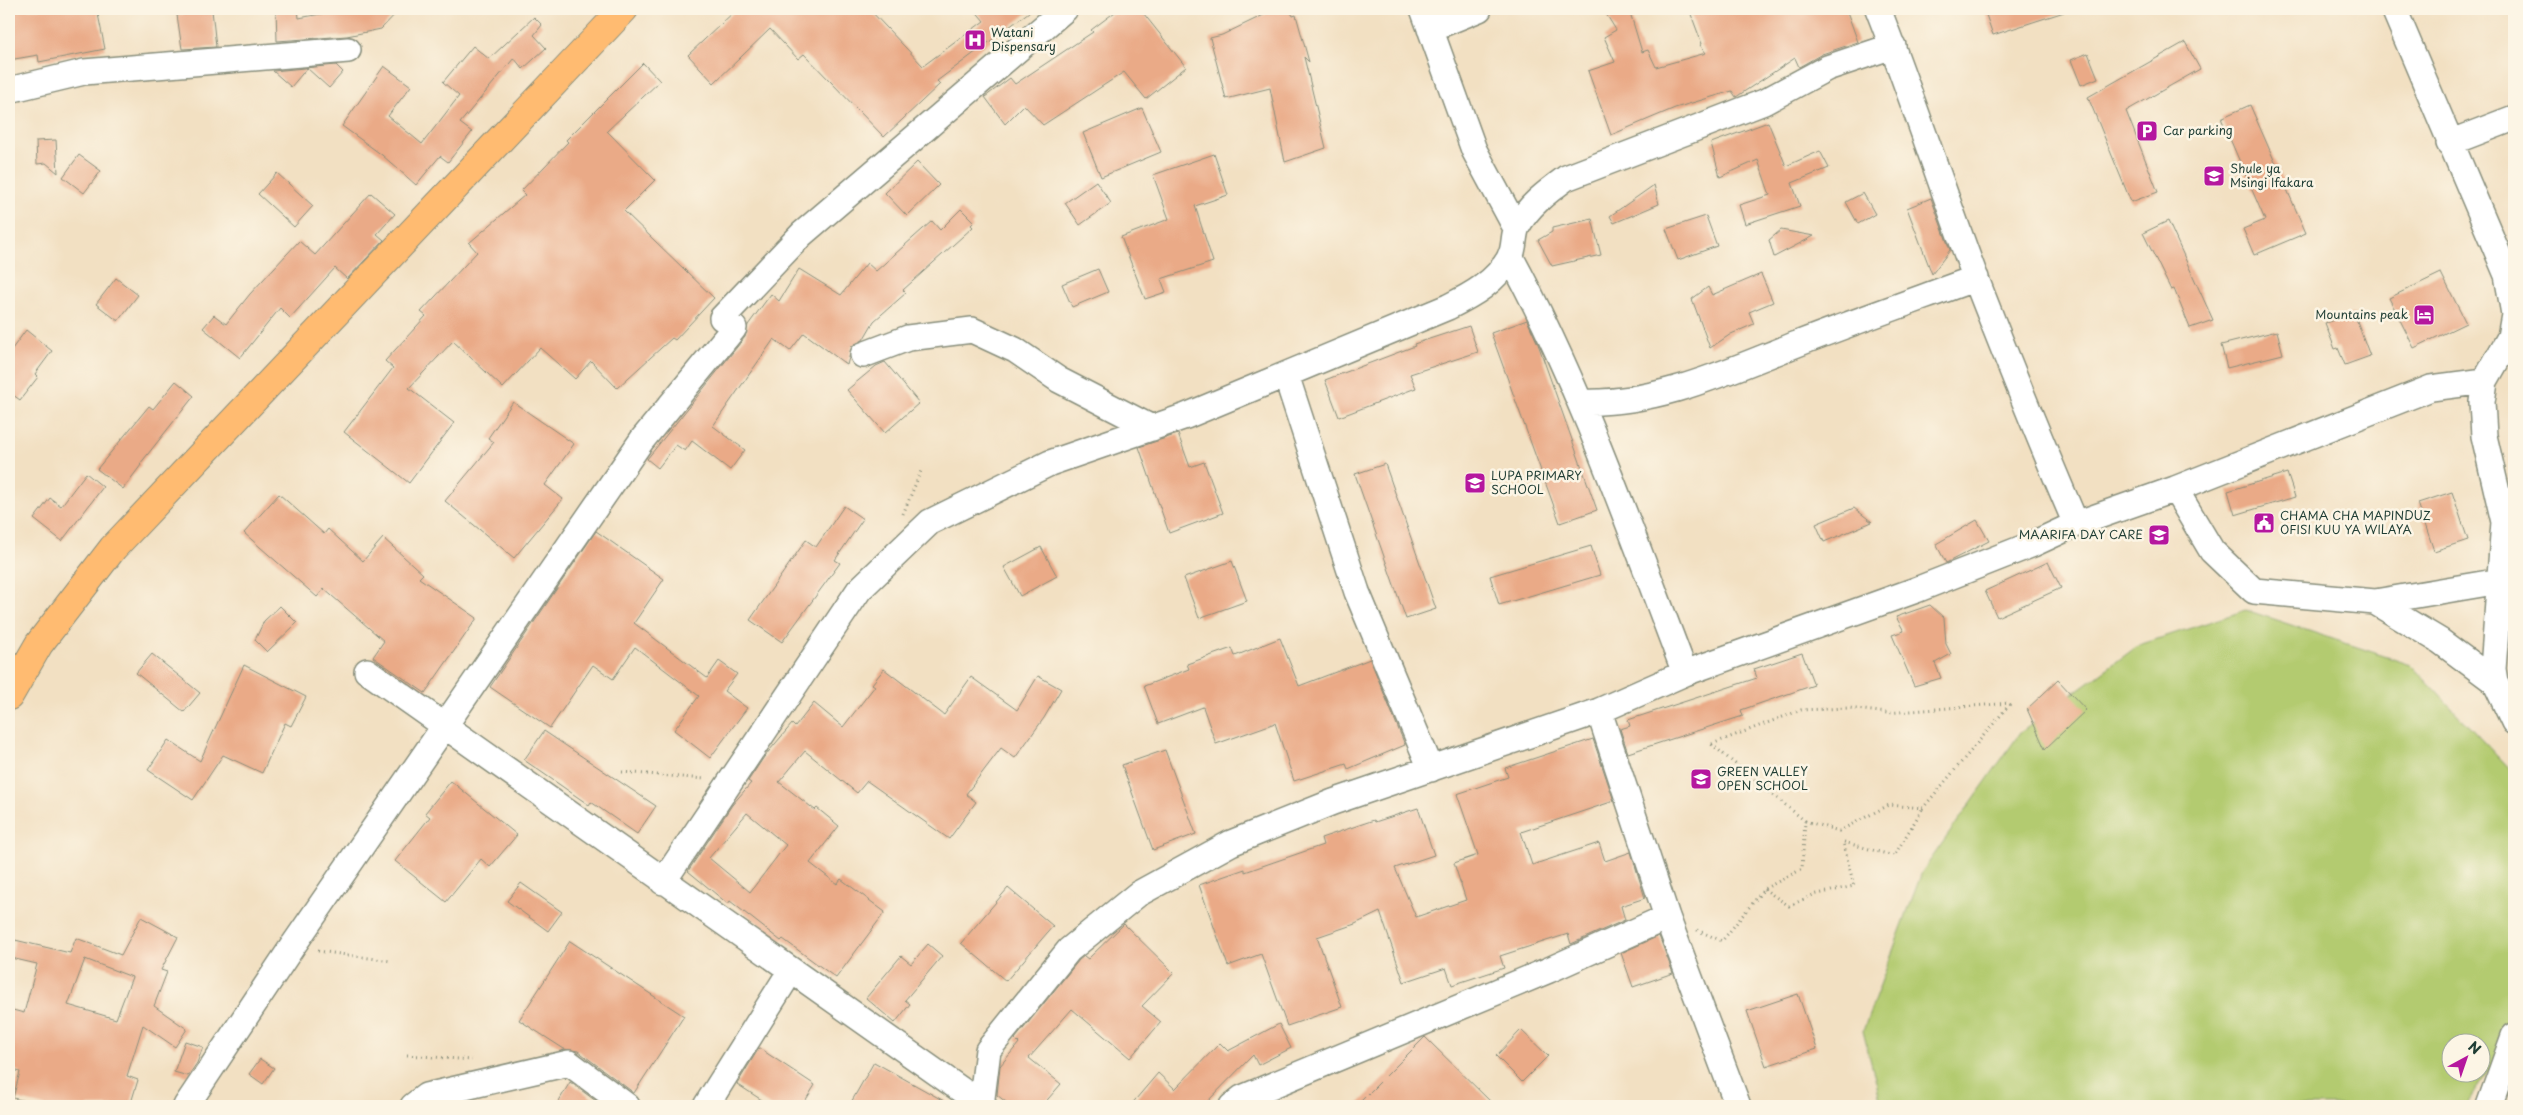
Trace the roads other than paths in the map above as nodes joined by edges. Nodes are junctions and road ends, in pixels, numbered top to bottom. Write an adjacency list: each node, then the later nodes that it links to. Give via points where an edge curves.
1 (624, 9): 31 (main road, via 113,548 39,644)
2 (1479, 9): 6 (street)
3 (1878, 9): 7 (street)
4 (2394, 9): 11 (street)
5 (1060, 10): 34 (street, via 802,234 728,323 642,440)
6 (1427, 19): 12 (street, via 1474,150)
7 (1893, 46): 12 (street, via 1827,68 1756,105 1566,178 1539,198); 14 (street)
8 (348, 50): 9 (street, via 84,72)
9 (9, 90)
10 (2514, 118): 11 (street)
11 (2449, 143): 15 (street, via 2507,276)
12 (1516, 228): 13 (street)
13 (1510, 256): 18 (street, via 1479,291 1392,332); 20 (street, via 1544,318)
14 (1976, 278): 20 (street, via 1714,378 1636,398 1605,403); 24 (street)
15 (2514, 314): 17 (street)
16 (863, 355): 21 (street, via 908,338 972,330 1015,350 1059,380)
17 (2506, 360): 19 (street)
18 (1286, 375): 21 (street); 35 (street, via 1357,592)
19 (2485, 381): 22 (street, via 2431,388); 23 (street, via 2482,402 2484,436)
20 (1581, 402): 29 (street)
21 (1152, 428): 36 (street, via 1050,463 930,522 859,590)
22 (2175, 489): 24 (street); 27 (street, via 2212,551 2254,591)
23 (2504, 522): 25 (street); 26 (street)
24 (2076, 524): 29 (street, via 1916,590)
25 (2514, 548)
26 (2507, 576): 27 (street); 30 (street, via 2493,669)
27 (2375, 602): 30 (street, via 2440,641)
28 (367, 671): 34 (street)
29 (1685, 673): 32 (street)
30 (2495, 682): 33 (street)
31 (9, 696)
32 (1599, 711): 35 (street); 37 (street)
33 (2514, 722)
34 (445, 726): 36 (street); 40 (street)
35 (1431, 769): 44 (street, via 1333,802 1232,843 1138,894 1069,950 988,1050)
36 (663, 882): 38 (street)
37 (1666, 917): 45 (street, via 1549,970 1242,1098); 46 (street)
38 (790, 972): 43 (street); 44 (street)
39 (2514, 1036): 47 (street)
40 (186, 1106)
41 (413, 1106): 42 (street, via 426,1096 569,1063)
42 (627, 1106)
43 (706, 1106)
44 (982, 1106)
45 (1232, 1106)
46 (1738, 1106)
47 (2489, 1106)

